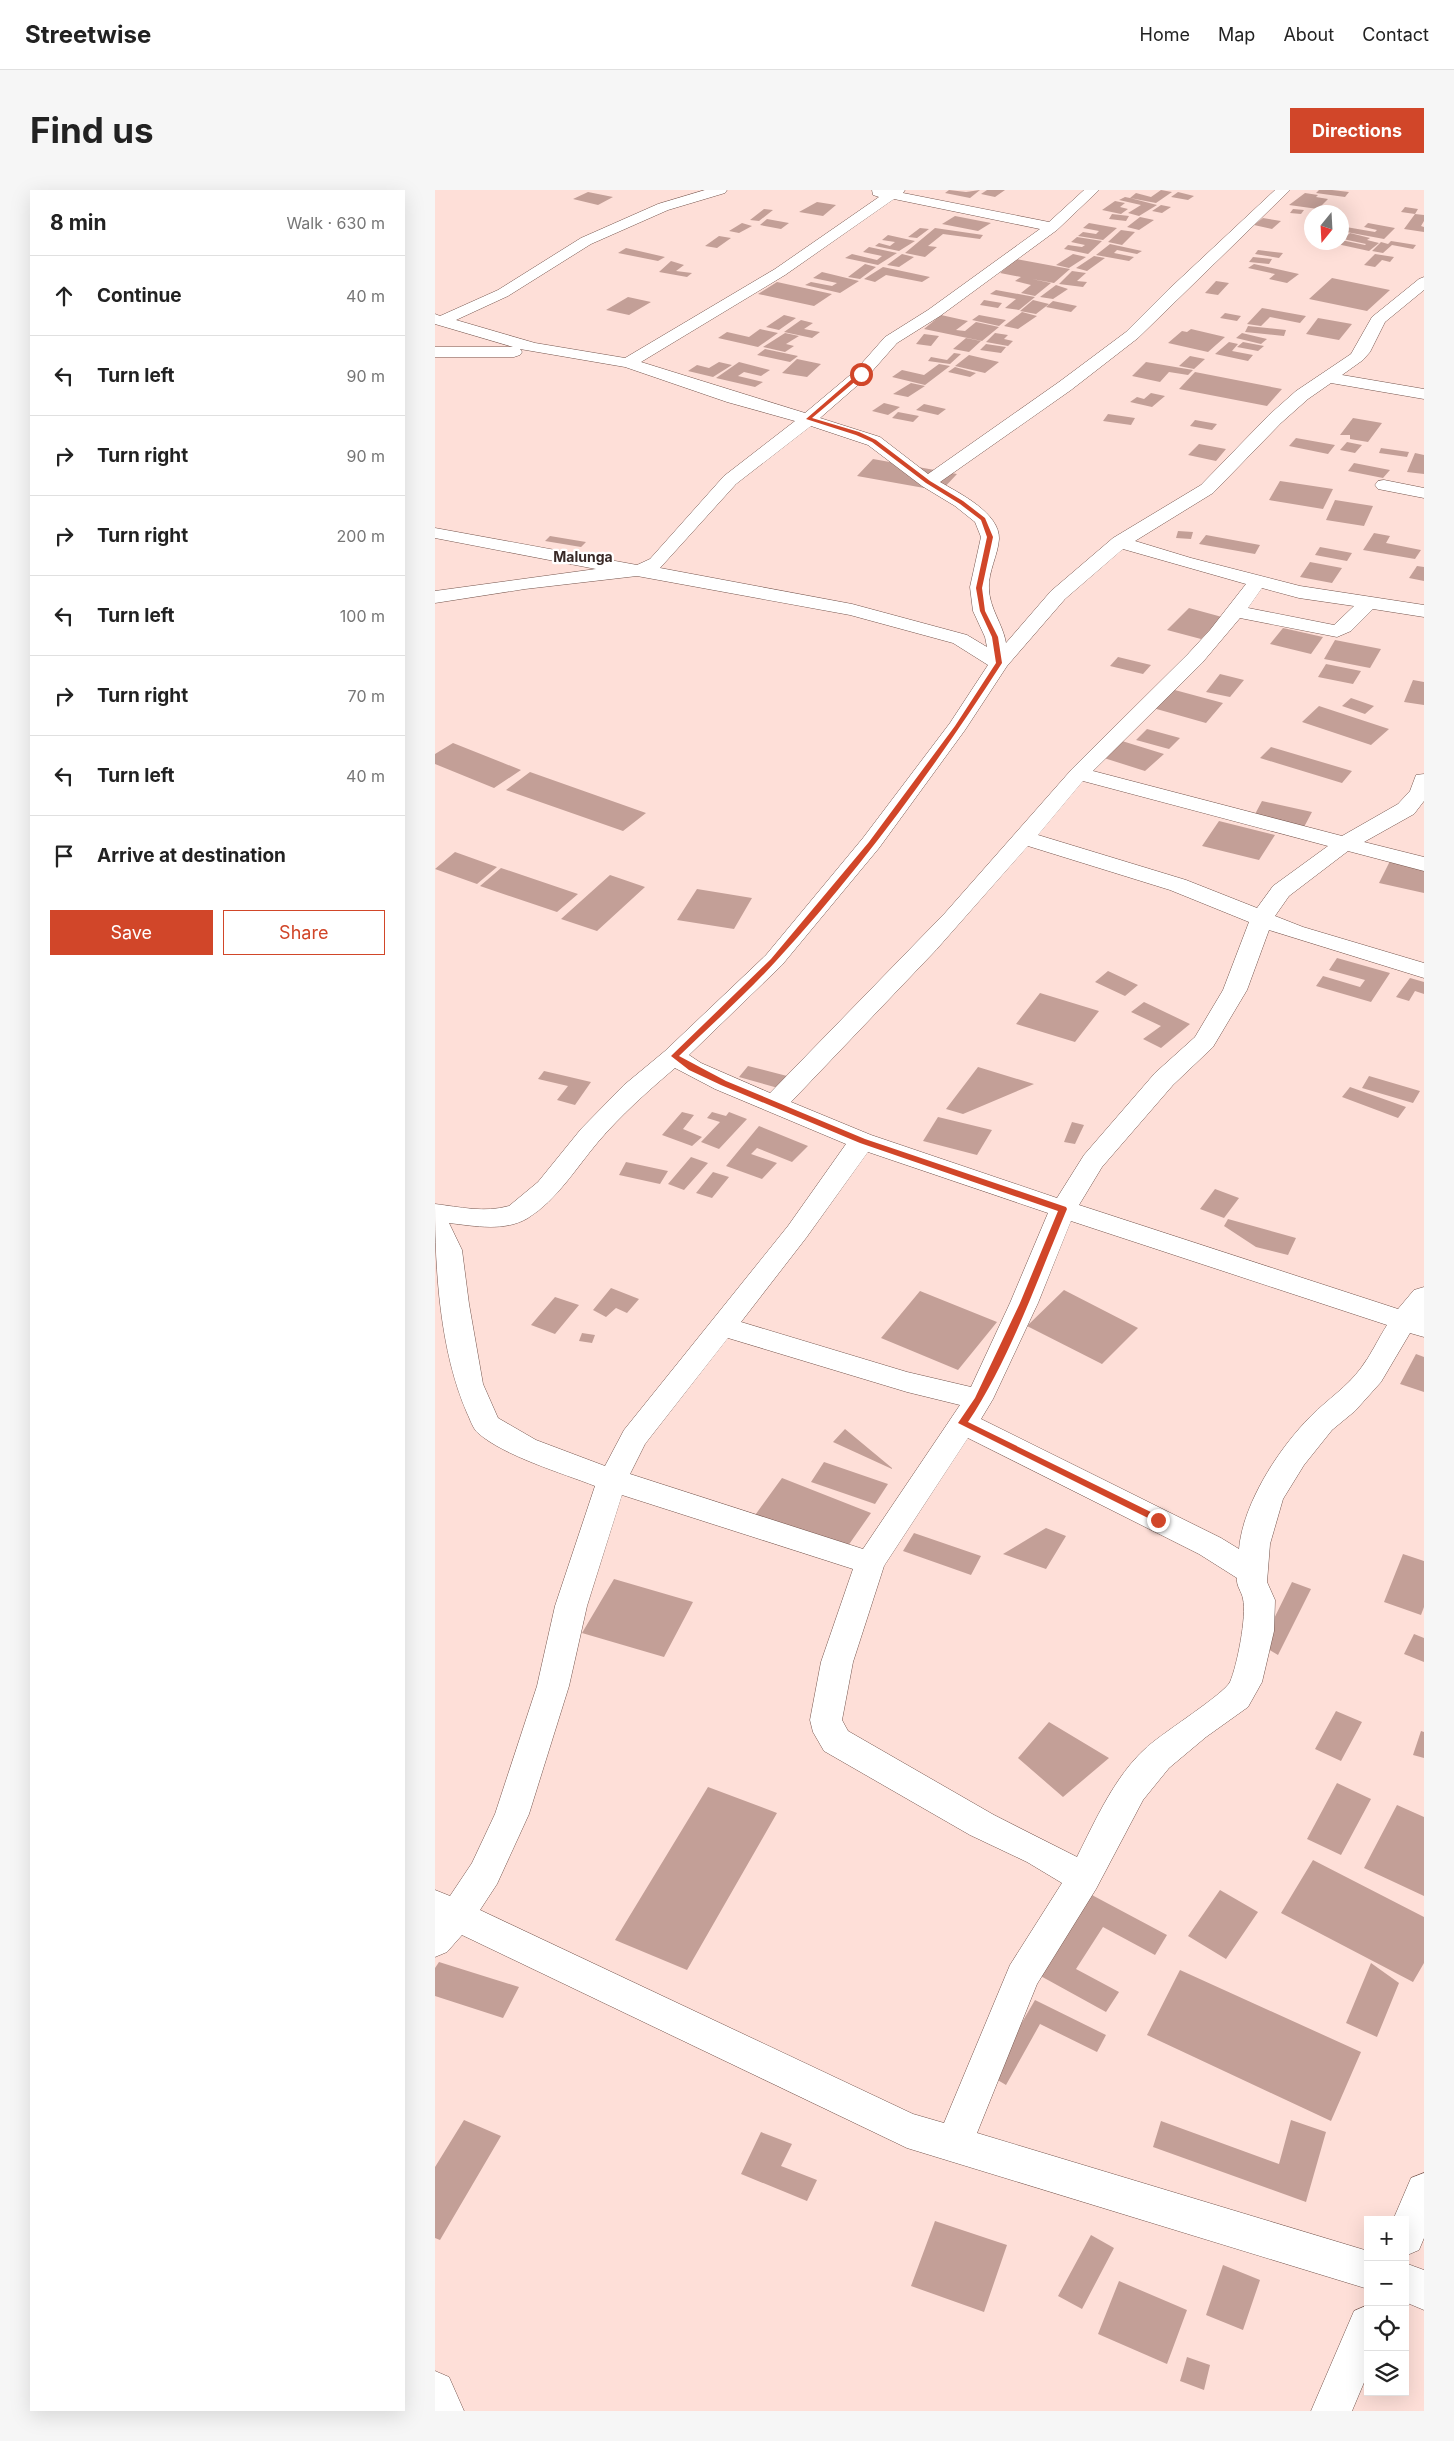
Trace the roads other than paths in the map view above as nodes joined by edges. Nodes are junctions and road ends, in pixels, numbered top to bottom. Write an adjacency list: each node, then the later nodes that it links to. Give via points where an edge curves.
1 (720, 190): 8 (street, via 663,207 594,237 503,293)
2 (867, 190): 5 (street)
3 (1092, 190): 6 (street)
4 (1283, 190): 15 (street, via 1132,335)
5 (894, 192): 6 (street); 11 (street, via 780,272)
6 (1052, 227): 14 (street, via 934,313 898,334 861,374)
7 (1424, 282): 12 (street, via 1378,320 1357,357)
8 (438, 320): 9 (street)
9 (545, 351): 10 (street); 11 (street)
10 (435, 352)
11 (628, 363): 14 (street)
12 (1327, 377): 13 (street); 19 (street, via 1275,420 1207,489)
13 (1424, 394)
14 (809, 419): 15 (street, via 874,441); 20 (street, via 730,480 666,554 657,563)
15 (928, 482): 26 (street, via 979,514 987,524 990,537 979,588 983,611 995,637)
16 (1384, 485): 17 (street)
17 (1424, 493)
18 (435, 533): 20 (street)
19 (1120, 542): 21 (street); 26 (street, via 1059,595)
20 (640, 570): 22 (street); 26 (street, via 852,610 960,639)
21 (1257, 582): 23 (street); 25 (street)
22 (435, 596)
23 (1369, 602): 24 (street); 25 (street, via 1337,631)
24 (1424, 610)
25 (1237, 612): 27 (street)
26 (999, 663): 34 (street, via 958,726 871,843 774,960)
27 (1079, 774): 29 (street); 30 (street)
28 (1424, 780): 30 (street, via 1417,797 1406,809)
29 (1023, 838): 32 (street, via 1178,884); 35 (street, via 896,981)
30 (1345, 843): 31 (street); 32 (street, via 1281,891)
31 (1424, 864)
32 (1262, 917): 33 (street, via 1295,932); 37 (street, via 1235,990 1204,1042 1164,1079 1093,1161)
33 (1424, 971)
34 (674, 1056): 35 (street, via 700,1072); 38 (street, via 633,1091 590,1135 547,1188 517,1212 488,1219)
35 (774, 1104): 36 (street)
36 (862, 1141): 37 (street); 42 (street)
37 (1063, 1209): 41 (street); 43 (street, via 1024,1303)
38 (435, 1213)
39 (435, 1221): 44 (street, via 449,1250 469,1384 487,1425 526,1448)
40 (1424, 1297): 41 (street)
41 (1414, 1324): 46 (street, via 1345,1404 1321,1423 1294,1457 1269,1498 1255,1544)
42 (723, 1327): 43 (street, via 889,1377); 44 (street, via 634,1438)
43 (971, 1411): 45 (street); 46 (street)
44 (612, 1480): 45 (street); 48 (street, via 571,1606 553,1686 512,1814 485,1873)
45 (870, 1563): 47 (street, via 837,1662 826,1720 829,1732 836,1741 982,1825 1039,1852)
46 (1252, 1572): 47 (street, via 1259,1600 1258,1631 1249,1673 1237,1698 1157,1758 1131,1790)
47 (1083, 1878): 49 (street, via 1023,1976)
48 (442, 1920): 49 (street, via 907,2130)
49 (953, 2144): 52 (street)
50 (1424, 2191): 51 (street)
51 (1409, 2227)
52 (1364, 2269)
53 (1409, 2284): 54 (street)
54 (1424, 2290)
55 (1364, 2334): 58 (street)
56 (435, 2391): 57 (street)
57 (444, 2411)
58 (1331, 2411)

